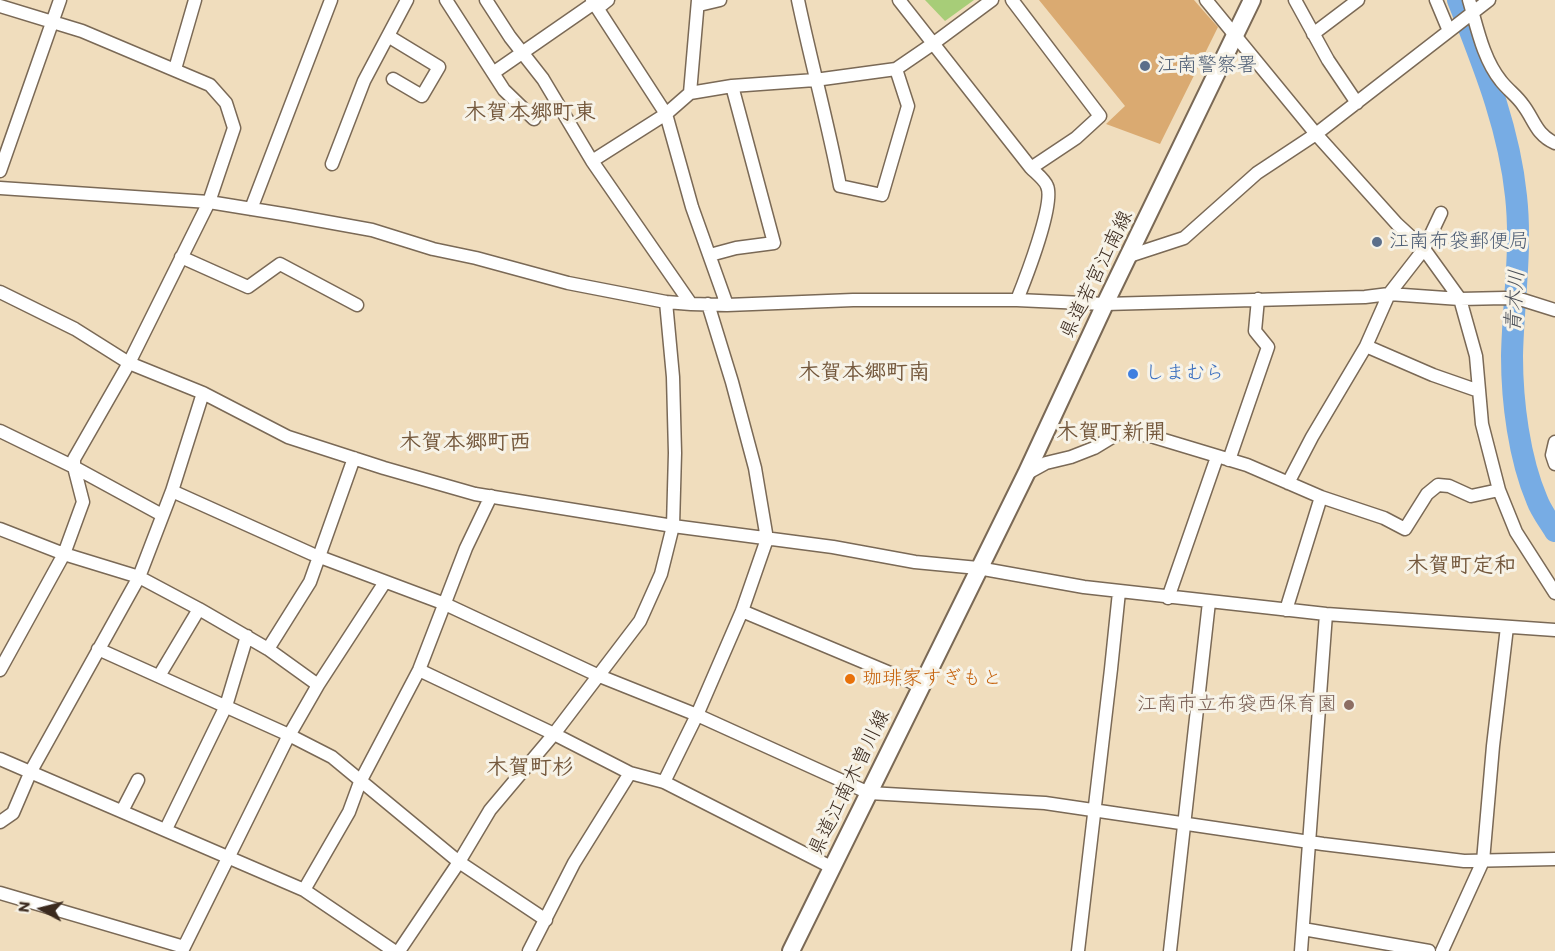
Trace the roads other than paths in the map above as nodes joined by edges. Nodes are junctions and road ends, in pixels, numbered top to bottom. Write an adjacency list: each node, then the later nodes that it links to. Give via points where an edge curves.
1 (60, 0): 24 (street)
2 (195, 0): 31 (street)
3 (331, 0): 49 (street)
4 (407, 0): 27 (street)
5 (446, 0): 33 (street)
6 (486, 0): 30 (street)
7 (608, 0): 21 (street)
8 (720, 0): 20 (street)
9 (798, 0): 35 (street)
10 (899, 0): 29 (street)
11 (992, 0): 29 (street)
12 (1012, 0): 45 (street, via 1100,116 1076,138)
13 (1206, 0): 28 (street)
14 (1252, 0): 28 (main road, 県道若宮江南線)
15 (1295, 0): 26 (street)
16 (1358, 0): 26 (street)
17 (1436, 0): 25 (street)
18 (1469, 0): 23 (street)
19 (1489, 0): 23 (street)
20 (698, 3): 37 (street)
21 (595, 4): 30 (street); 39 (street)
22 (0, 6): 24 (street)
23 (1472, 14): 25 (street); 42 (street, via 1500,80 1524,105 1534,126)
24 (53, 22): 31 (street); 46 (street)
25 (1453, 28): 38 (street)
26 (1313, 34): 38 (street)
27 (388, 36): 34 (street, via 439,67 422,96); 44 (street, via 364,81)
28 (1235, 36): 41 (street); 53 (main road, 県道若宮江南線)
29 (934, 43): 32 (street); 45 (street)
30 (522, 52): 33 (street); 43 (street, via 543,79)
31 (175, 69): 48 (street, via 210,85 226,103 234,128)
32 (896, 69): 35 (street); 35 (street, via 909,106 882,195 840,186)
33 (493, 73): 40 (street, via 504,90)
34 (393, 79)
35 (814, 80): 36 (street)
36 (732, 86): 37 (street); 52 (street, via 774,243)
37 (690, 93): 39 (street)
38 (1357, 103): 41 (street)
39 (666, 114): 43 (street); 52 (street)
40 (534, 119)
41 (1316, 134): 51 (street); 53 (street, via 1257,173 1184,238)
42 (1555, 142)
43 (592, 161): 63 (street)
44 (332, 164)
45 (1031, 168): 59 (street, via 1047,186 1049,204)
46 (0, 171)
47 (0, 188): 48 (street)
48 (209, 202): 49 (street); 54 (street)
49 (251, 209): 60 (street, via 364,228 568,283)
50 (1441, 213): 51 (street)
51 (1424, 249): 56 (street); 58 (street)
52 (710, 255): 65 (street)
53 (1129, 256): 61 (main road, 県道若宮江南線)
54 (182, 257): 62 (street, via 248,287 280,264); 68 (street)
55 (0, 292): 68 (street, via 75,329)
56 (1389, 294): 57 (street); 58 (street); 67 (street)
57 (1258, 299): 61 (street); 74 (street, via 1255,331 1268,347)
58 (1460, 299): 66 (street, via 1523,300); 69 (street, via 1476,356)
59 (1017, 300): 61 (street); 65 (street)
60 (666, 302): 63 (street); 84 (street, via 673,377)
61 (1105, 303): 77 (main road, 県道若宮江南線)
62 (357, 304)
63 (691, 304): 64 (street)
64 (708, 304): 65 (street); 86 (street, via 756,468)
65 (727, 305)
66 (1555, 310)
67 (1366, 346): 69 (street); 78 (street)
68 (129, 363): 70 (street); 76 (street, via 74,459)
69 (1479, 391): 79 (street, via 1482,424)
70 (202, 393): 73 (street, via 288,437); 80 (street)
71 (0, 431): 76 (street)
72 (1554, 447): 75 (street)
73 (354, 458): 81 (street); 88 (street)
74 (1223, 458): 77 (street, via 1122,431 1094,448); 78 (street); 94 (street)
75 (1555, 464)
76 (74, 467): 83 (street); 87 (street, via 83,502)
77 (1026, 474): 89 (main road, 県道若宮江南線)
78 (1288, 483): 82 (street)
79 (1499, 490): 82 (street, via 1471,496 1438,485 1427,494 1405,529); 93 (street, via 1516,532)
80 (172, 491): 83 (street); 88 (street)
81 (491, 496): 84 (street); 96 (street)
82 (1321, 497): 98 (street)
83 (162, 515): 90 (street)
84 (673, 526): 86 (street); 108 (street, via 661,574 640,621)
85 (0, 529): 87 (street)
86 (768, 539): 89 (street); 99 (street)
87 (64, 554): 90 (street); 106 (street)
88 (319, 557): 91 (street); 105 (street, via 310,582)
89 (978, 568): 92 (street); 111 (main road, 県道江南木曽川線)
90 (139, 577): 97 (street); 104 (street)
91 (385, 582): 96 (street); 110 (street)
92 (1119, 592): 94 (street); 123 (street)
93 (1555, 593)
94 (1168, 598): 95 (street)
95 (1209, 602): 98 (street); 126 (street)
96 (445, 604): 107 (street); 108 (street)
97 (200, 609): 103 (street); 109 (street)
98 (1286, 610): 100 (street)
99 (742, 611): 111 (street); 113 (street)
100 (1326, 614): 101 (street); 128 (street)
101 (1508, 627): 102 (street); 131 (street)
102 (1555, 630)
103 (247, 636): 105 (street); 112 (street)
104 (98, 649): 109 (street); 117 (street)
105 (268, 649): 110 (street)
106 (0, 670)
107 (419, 670): 114 (street); 120 (street)
108 (597, 675): 113 (street); 114 (street)
109 (159, 676): 112 (street)
110 (318, 685): 115 (street)
111 (921, 686): 122 (main road, 県道江南木曽川線)
112 (226, 706): 115 (street); 127 (street)
113 (697, 715): 121 (street); 122 (street)
114 (554, 734): 118 (street); 132 (street, via 490,810)
115 (289, 735): 120 (street, via 332,757); 129 (street)
116 (0, 759): 117 (street)
117 (31, 771): 124 (street); 125 (street, via 13,813)
118 (630, 773): 121 (street); 136 (street, via 574,863)
119 (138, 780): 124 (street)
120 (360, 782): 132 (street); 134 (street, via 349,812)
121 (664, 782): 133 (street)
122 (869, 793): 123 (street, via 1045,802); 133 (main road, 県道江南木曽川線)
123 (1093, 809): 126 (street); 143 (street)
124 (122, 811): 127 (street)
125 (0, 822)
126 (1184, 822): 128 (street); 144 (street)
127 (166, 829): 129 (street)
128 (1311, 842): 131 (street); 137 (street)
129 (230, 857): 134 (street); 138 (street)
130 (1555, 859): 131 (street)
131 (1483, 861): 147 (street)
132 (459, 862): 136 (street); 140 (street)
133 (832, 868): 142 (main road, 県道江南木曽川線)
134 (304, 890): 139 (street)
135 (0, 893): 138 (street)
136 (546, 920): 141 (street)
137 (1303, 929): 145 (street); 146 (street)
138 (183, 949)
139 (387, 949)
140 (399, 951)
141 (529, 951)
142 (791, 951)
143 (1077, 951)
144 (1170, 951)
145 (1302, 951)
146 (1429, 951)
147 (1442, 951)

